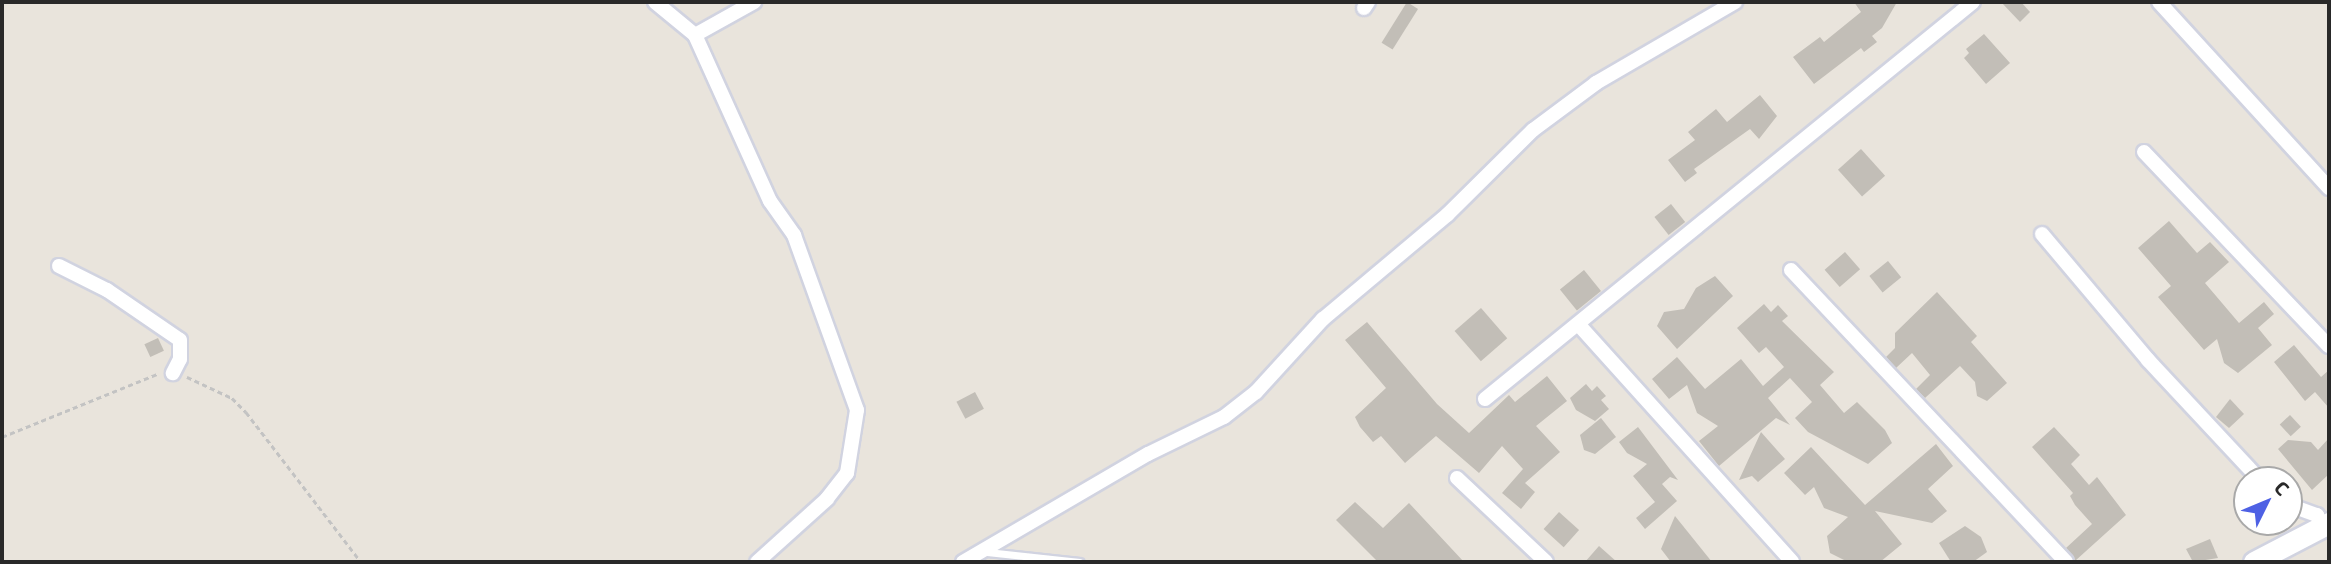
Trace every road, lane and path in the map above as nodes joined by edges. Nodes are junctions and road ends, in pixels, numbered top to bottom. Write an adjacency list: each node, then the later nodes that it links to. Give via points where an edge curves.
1 (656, 2): 6 (street)
2 (754, 2): 6 (street)
3 (1735, 2): 21 (street, via 1595,83 1533,130 1447,215 1323,319 1256,392 1224,417 1148,454)
4 (1973, 2): 12 (street)
5 (2159, 2): 8 (street)
6 (695, 35): 23 (street, via 770,201 794,235 857,410 847,473 827,499)
7 (2144, 152): 13 (street)
8 (2329, 188)
9 (2042, 234): 17 (street, via 2148,360)
10 (59, 265): 14 (street, via 107,290 180,340 180,359)
11 (1791, 270): 28 (street)
12 (1578, 324): 15 (street); 27 (street)
13 (2329, 346)
14 (173, 373): 16 (path, via 133,383); 22 (path, via 203,380 232,398 267,435)
15 (1485, 399)
16 (2, 438)
17 (2247, 466)
18 (1457, 478): 26 (street)
19 (2303, 510): 20 (street)
20 (2326, 525): 29 (street)
21 (986, 552): 24 (street); 25 (lane)
22 (361, 562)
23 (757, 562)
24 (963, 562)
25 (1079, 562)
26 (1546, 562)
27 (1792, 562)
28 (2066, 562)
29 (2254, 562)

